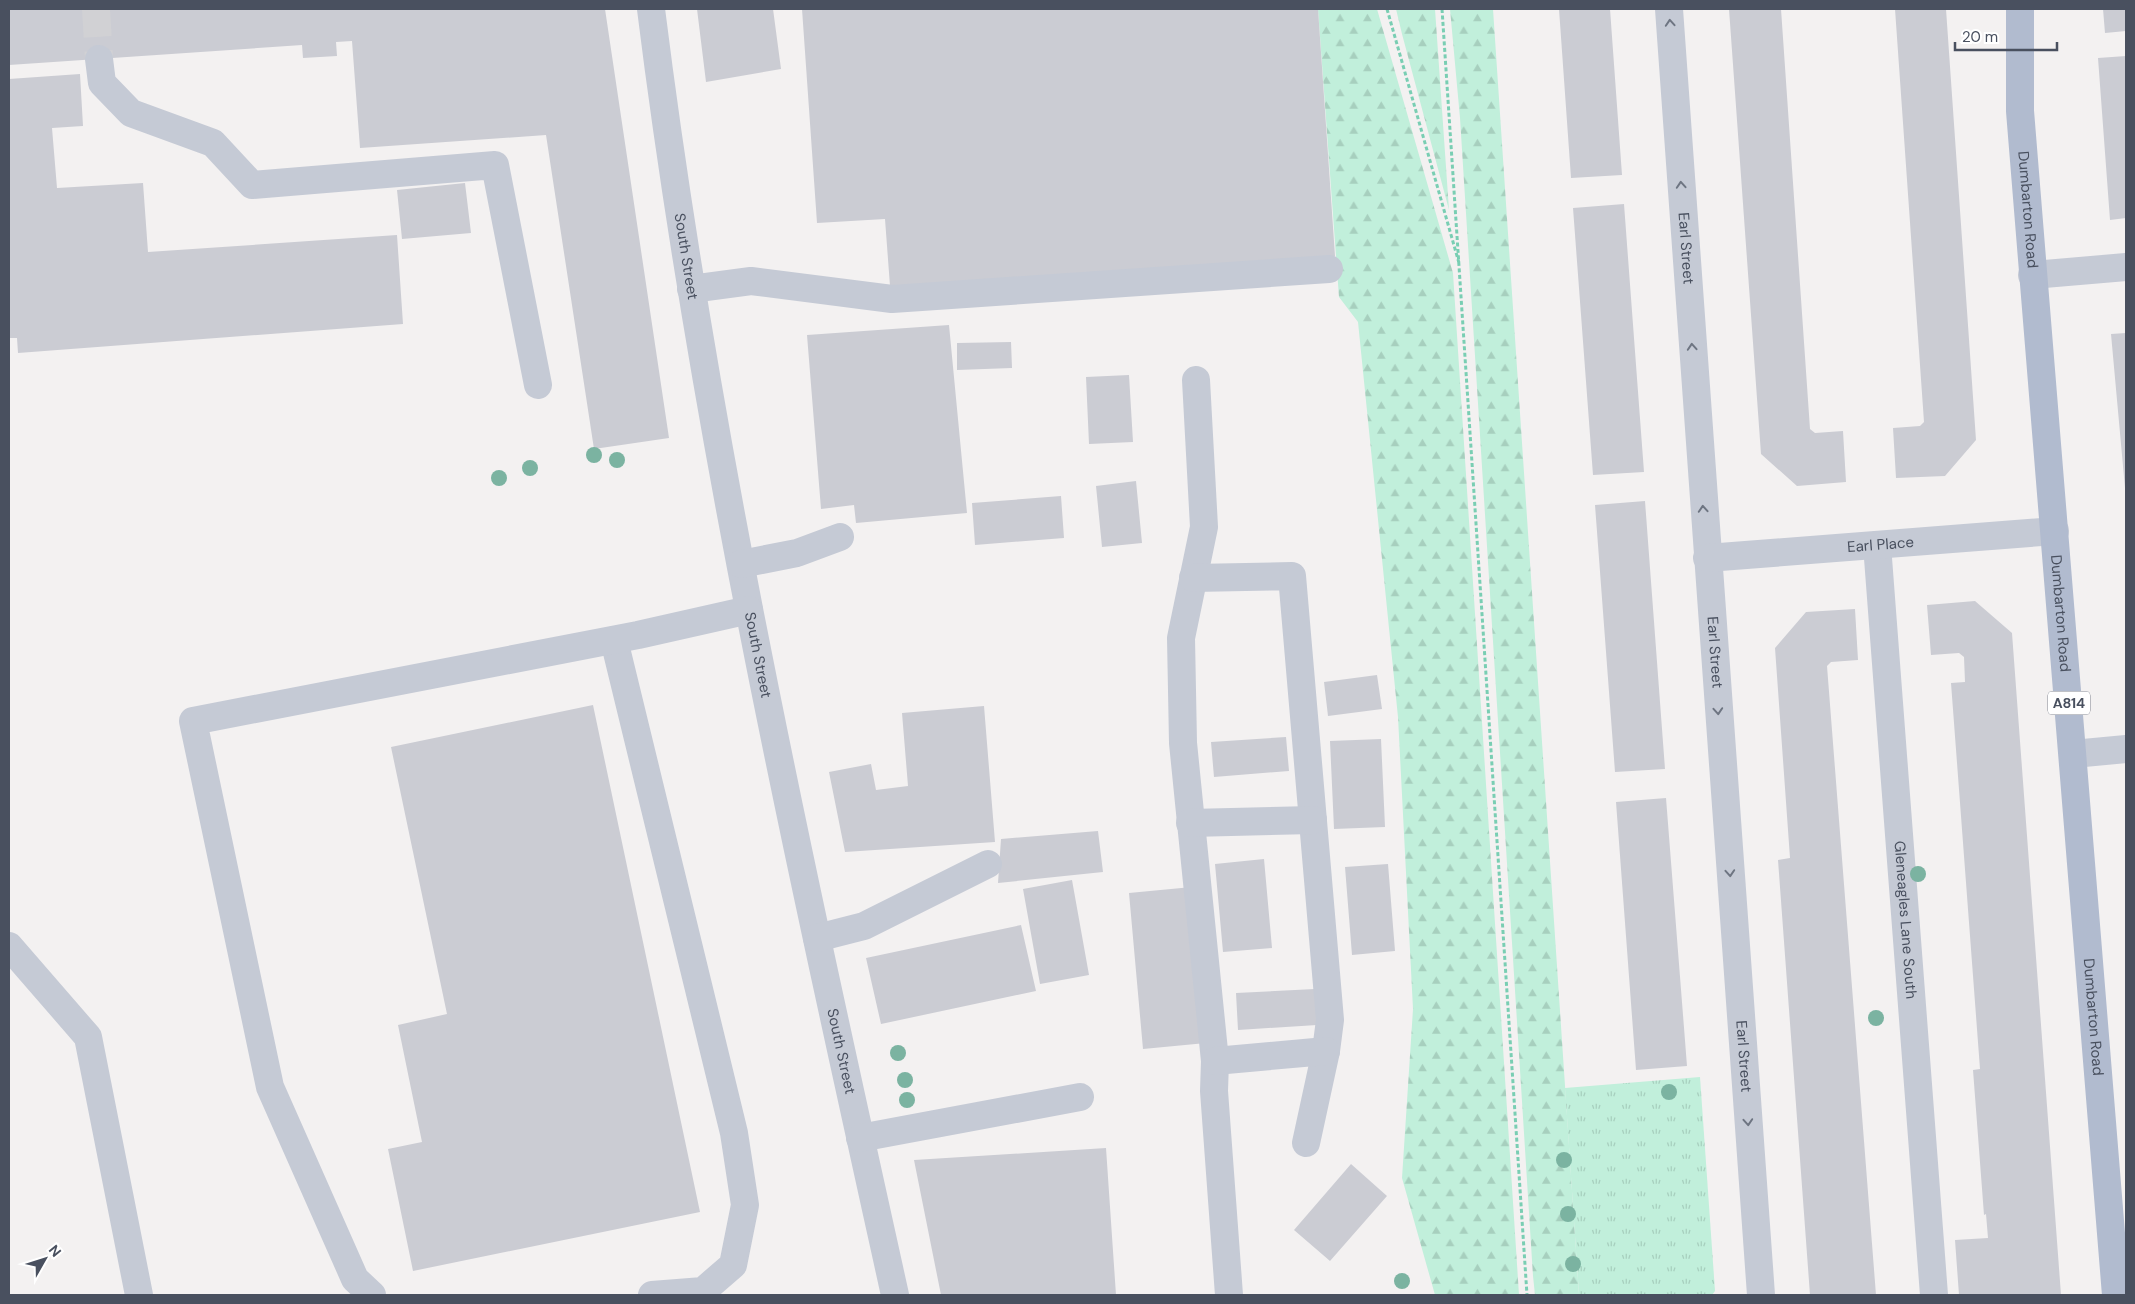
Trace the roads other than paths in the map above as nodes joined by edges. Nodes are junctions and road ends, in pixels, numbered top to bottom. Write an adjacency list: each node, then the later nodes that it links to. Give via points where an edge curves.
1 (651, 9): 10 (street, South Street)
2 (1669, 9): 16 (street, Earl Street, one-way to 2)
3 (2002, 9): 6 (main road, Dumbarton Road / A814)
4 (2020, 9): 6 (main road, Dumbarton Road)
5 (99, 59): 12 (street, via 102,83 131,113 213,143 252,185 495,165)
6 (2020, 111): 9 (main road, Dumbarton Road / A814)
7 (2126, 267): 9 (street)
8 (1328, 269): 10 (street, via 892,299 752,281)
9 (2032, 275): 13 (main road, Dumbarton Road / A814)
10 (691, 289): 17 (street, South Street)
11 (1196, 380): 18 (street, via 1204,527)
12 (538, 385)
13 (2055, 531): 15 (street, Earl Place); 22 (main road, Dumbarton Road / A814)
14 (840, 537): 17 (street, via 797,553)
15 (1877, 545): 16 (street, Earl Place); 40 (street, Gleneagles Lane South)
16 (1707, 558): 39 (street, Earl Street, one-way to 39)
17 (740, 564): 19 (street, South Street)
18 (1193, 578): 23 (street, via 1292,576); 24 (street, via 1181,638 1183,743)
19 (749, 610): 20 (street); 26 (street, South Street)
20 (614, 640): 35 (street, via 193,721 270,1087 355,1279); 36 (street, via 734,1133 745,1205 733,1265 703,1291)
21 (2126, 749): 22 (street)
22 (2073, 754): 33 (main road, Dumbarton Road / A814)
23 (1313, 820): 24 (street); 28 (street, via 1330,1020)
24 (1190, 823): 29 (street)
25 (988, 864): 26 (street, via 864,926)
26 (817, 938): 31 (street, South Street)
27 (9, 946): 34 (street, via 88,1036)
28 (1326, 1052): 29 (street); 32 (street)
29 (1215, 1060): 38 (street, via 1214,1091)
30 (1080, 1097): 31 (street)
31 (860, 1138): 37 (street, South Street)
32 (1306, 1143)
33 (2119, 1233): 41 (main road, Dumbarton Road / A814)
34 (139, 1295)
35 (372, 1295)
36 (652, 1295)
37 (895, 1295)
38 (1229, 1295)
39 (1761, 1295)
40 (1934, 1295)
41 (2116, 1295)

